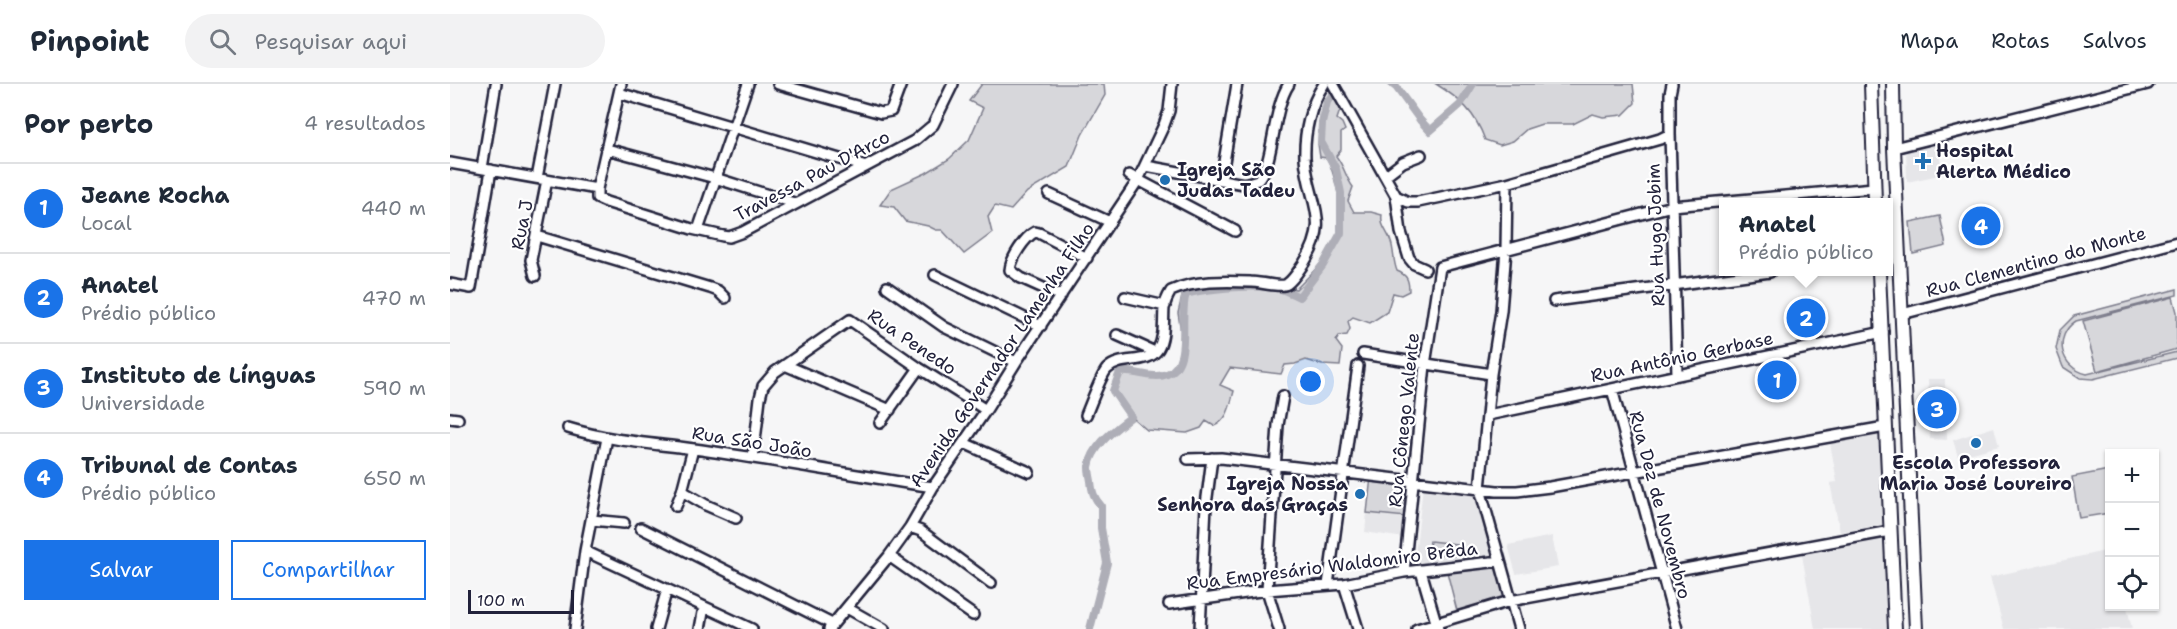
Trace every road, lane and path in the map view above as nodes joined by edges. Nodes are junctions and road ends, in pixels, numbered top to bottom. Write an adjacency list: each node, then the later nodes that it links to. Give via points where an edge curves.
1 (496, 84): 24 (street)
2 (555, 84): 28 (street, Rua J)
3 (748, 84): 16 (street)
4 (778, 84): 5 (street, via 881,113 887,113 894,105)
5 (901, 84)
6 (952, 84): 22 (street, Travessa Pau D'Arco, via 926,132)
7 (1173, 84): 23 (street, Avenida Governador Lamenha Filho, via 1166,118)
8 (1238, 84): 29 (street)
9 (1289, 84): 29 (street, via 1278,109 1263,175 1251,183)
10 (1330, 84): 25 (street); 59 (street, via 1311,113 1305,143 1318,226 1312,249 1296,275 1280,286 1251,282 1188,284 1171,291)
11 (1672, 84): 17 (street, Rua Hugo Jobim)
12 (1871, 84): 31 (highway)
13 (1893, 84): 18 (highway)
14 (2148, 84): 18 (street)
15 (620, 88): 16 (street); 19 (street)
16 (733, 128): 22 (street); 27 (street)
17 (1670, 139): 30 (street); 39 (street, Rua Hugo Jobim)
18 (1894, 148): 60 (highway)
19 (607, 149): 27 (street); 32 (street)
20 (1421, 155): 25 (street)
21 (450, 163): 24 (street)
22 (863, 166): 38 (street, Travessa Pau D'Arco)
23 (1146, 166): 26 (street, Avenida Governador Lamenha Filho); 29 (street)
24 (486, 169): 28 (street); 52 (street, via 471,288)
25 (1386, 175): 34 (street)
26 (1133, 177): 40 (street, Avenida Governador Lamenha Filho); 42 (street)
27 (715, 178): 38 (street); 41 (street)
28 (542, 179): 32 (street); 43 (street, Rua J)
29 (1221, 180)
30 (1507, 183): 34 (street, via 1418,202); 45 (street)
31 (1874, 188): 35 (street); 36 (highway)
32 (597, 189): 41 (street, Travessa Pau D'Arco, via 601,201)
33 (1049, 194): 40 (street)
34 (1396, 196): 47 (street, via 1409,258)
35 (1762, 198)
36 (1875, 198)
37 (1719, 202): 39 (street)
38 (794, 203): 41 (street, Travessa Pau D'Arco, via 729,237)
39 (1672, 206): 45 (street); 53 (street, Rua Hugo Jobim)
40 (1110, 222): 46 (street, Avenida Governador Lamenha Filho)
41 (698, 230)
42 (1234, 231)
43 (537, 236): 49 (street, Rua J, via 531,260); 57 (street, via 710,288)
44 (2177, 242): 60 (street, Rua Clementino do Monte)
45 (1506, 250): 68 (street, Rua Cônego Valente, via 1440,267); 71 (street)
46 (1087, 258): 55 (street, Avenida Governador Lamenha Filho); 55 (street, via 1039,232 1029,235 1010,270)
47 (1425, 269)
48 (935, 275): 61 (street)
49 (535, 276)
50 (1738, 276): 53 (street)
51 (1879, 276): 62 (highway)
52 (450, 284)
53 (1674, 284): 58 (street); 72 (street, Rua Hugo Jobim)
54 (887, 287): 66 (street, via 944,327)
55 (1061, 296): 61 (street, Avenida Governador Lamenha Filho)
56 (1125, 297): 59 (street)
57 (725, 298)
58 (1554, 301)
59 (1165, 306): 64 (street, via 1164,327)
60 (1902, 314): 134 (highway)
61 (1041, 326): 66 (street, Avenida Governador Lamenha Filho)
62 (1882, 332): 72 (street, Rua Antônio Gerbase); 80 (highway)
63 (1117, 335): 64 (street)
64 (1155, 352): 77 (street, via 1107,369)
65 (1363, 354): 68 (street)
66 (1016, 362): 76 (street, Avenida Governador Lamenha Filho)
67 (785, 364): 70 (street, Rua Penedo, via 850,320); 75 (street); 85 (street, via 763,386)
68 (1425, 364): 71 (street); 92 (street, Rua Cônego Valente)
69 (1358, 366): 90 (street)
70 (919, 368): 75 (street); 76 (street, Rua Penedo)
71 (1491, 374): 78 (street)
72 (1677, 374): 73 (street, Rua Antônio Gerbase)
73 (1612, 389): 78 (street, Rua Antônio Gerbase); 91 (street, Rua Dez de Novembro)
74 (1283, 396): 88 (street)
75 (890, 410): 79 (street)
76 (986, 410): 83 (street, Avenida Governador Lamenha Filho)
77 (1086, 415)
78 (1488, 416): 94 (street)
79 (880, 423)
80 (1885, 427): 91 (street); 102 (highway)
81 (568, 428): 82 (street, Rua São João)
82 (607, 438): 84 (street, Rua São João); 98 (street)
83 (964, 443): 89 (street); 93 (street, Avenida Governador Lamenha Filho)
84 (693, 449): 85 (street, Rua São João); 95 (street)
85 (753, 458): 93 (street, Rua São João)
86 (1212, 458): 87 (street); 88 (street); 114 (street)
87 (1188, 459)
88 (1276, 464): 90 (street); 113 (street)
89 (1029, 472)
90 (1344, 472): 92 (street); 111 (street)
91 (1634, 472): 94 (street, via 1517,491); 108 (street, Rua Dez de Novembro, via 1659,547)
92 (1413, 480): 94 (street); 107 (street, Rua Cônego Valente)
93 (933, 488): 100 (street, Avenida Governador Lamenha Filho)
94 (1480, 489): 105 (street)
95 (682, 492): 96 (street); 97 (street)
96 (676, 506)
97 (736, 518)
98 (591, 520): 99 (street); 103 (street)
99 (624, 524)
100 (910, 527): 104 (street, Avenida Governador Lamenha Filho); 109 (street)
101 (641, 528): 120 (street)
102 (1890, 531): 108 (street, via 1702,560); 133 (highway)
103 (585, 551): 112 (street); 122 (street)
104 (889, 556): 118 (street, Avenida Governador Lamenha Filho, via 859,586); 119 (street)
105 (1500, 561): 106 (street, Rua Empresário Waldomiro Brêda); 115 (street)
106 (1421, 571): 107 (street, Rua Empresário Waldomiro Brêda); 121 (street)
107 (1404, 572): 110 (street, Rua Empresário Waldomiro Brêda)
108 (1661, 572): 115 (street); 132 (street, Rua Dez de Novembro)
109 (991, 583)
110 (1344, 584): 111 (street, Rua Empresário Waldomiro Brêda); 129 (street)
111 (1328, 585): 113 (street, Rua Empresário Waldomiro Brêda)
112 (667, 589): 117 (street); 123 (street)
113 (1267, 590): 114 (street, Rua Empresário Waldomiro Brêda); 128 (street)
114 (1202, 600): 116 (street, Rua Empresário Waldomiro Brêda); 127 (street)
115 (1510, 600): 121 (street); 131 (street)
116 (1169, 604)
117 (704, 607): 124 (street); 125 (street)
118 (847, 608): 120 (street, Avenida Governador Lamenha Filho); 126 (street)
119 (973, 615)
120 (831, 626)
121 (1438, 626): 130 (street)
122 (575, 629)
123 (656, 629)
124 (700, 629)
125 (752, 629)
126 (884, 629)
127 (1200, 629)
128 (1279, 629)
129 (1358, 629)
130 (1416, 629)
131 (1519, 629)
132 (1677, 629)
133 (1895, 629)
134 (1916, 629)

